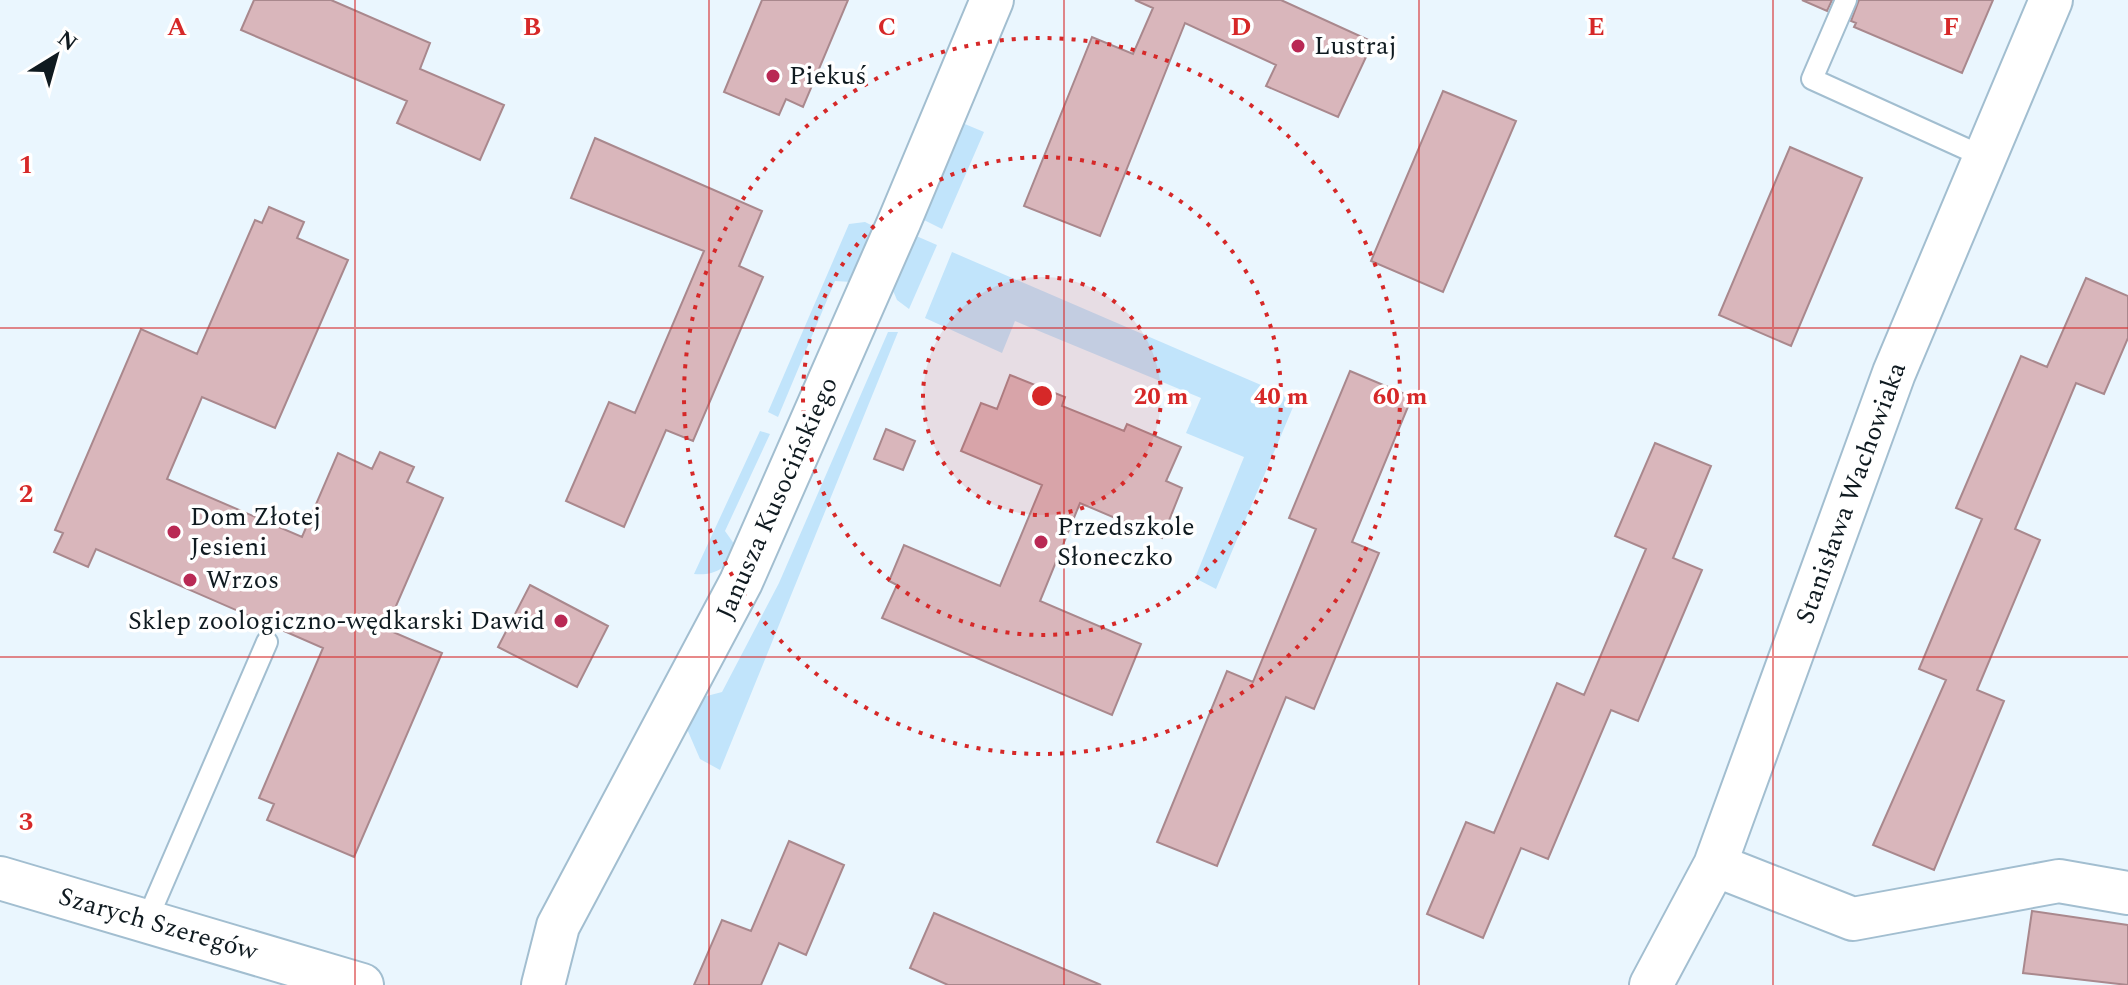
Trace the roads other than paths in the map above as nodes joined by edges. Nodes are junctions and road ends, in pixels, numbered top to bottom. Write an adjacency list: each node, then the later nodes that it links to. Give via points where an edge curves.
1 (992, 0): 11 (street, Janusza Kusocińskiego, via 741,582 558,926)
2 (1846, 0): 4 (lane, via 1812,79)
3 (2051, 0): 4 (street, Stanisława Wachowiaka)
4 (1984, 157): 6 (street, Stanisława Wachowiaka, via 1894,373)
5 (267, 642): 9 (lane)
6 (1715, 865): 8 (street, via 1853,919 2059,881); 12 (street, Stanisława Wachowiaka)
7 (0, 878): 9 (street, Szarych Szeregów)
8 (2128, 893)
9 (147, 920): 10 (street, Szarych Szeregów)
10 (362, 985)
11 (543, 985)
12 (1651, 985)

